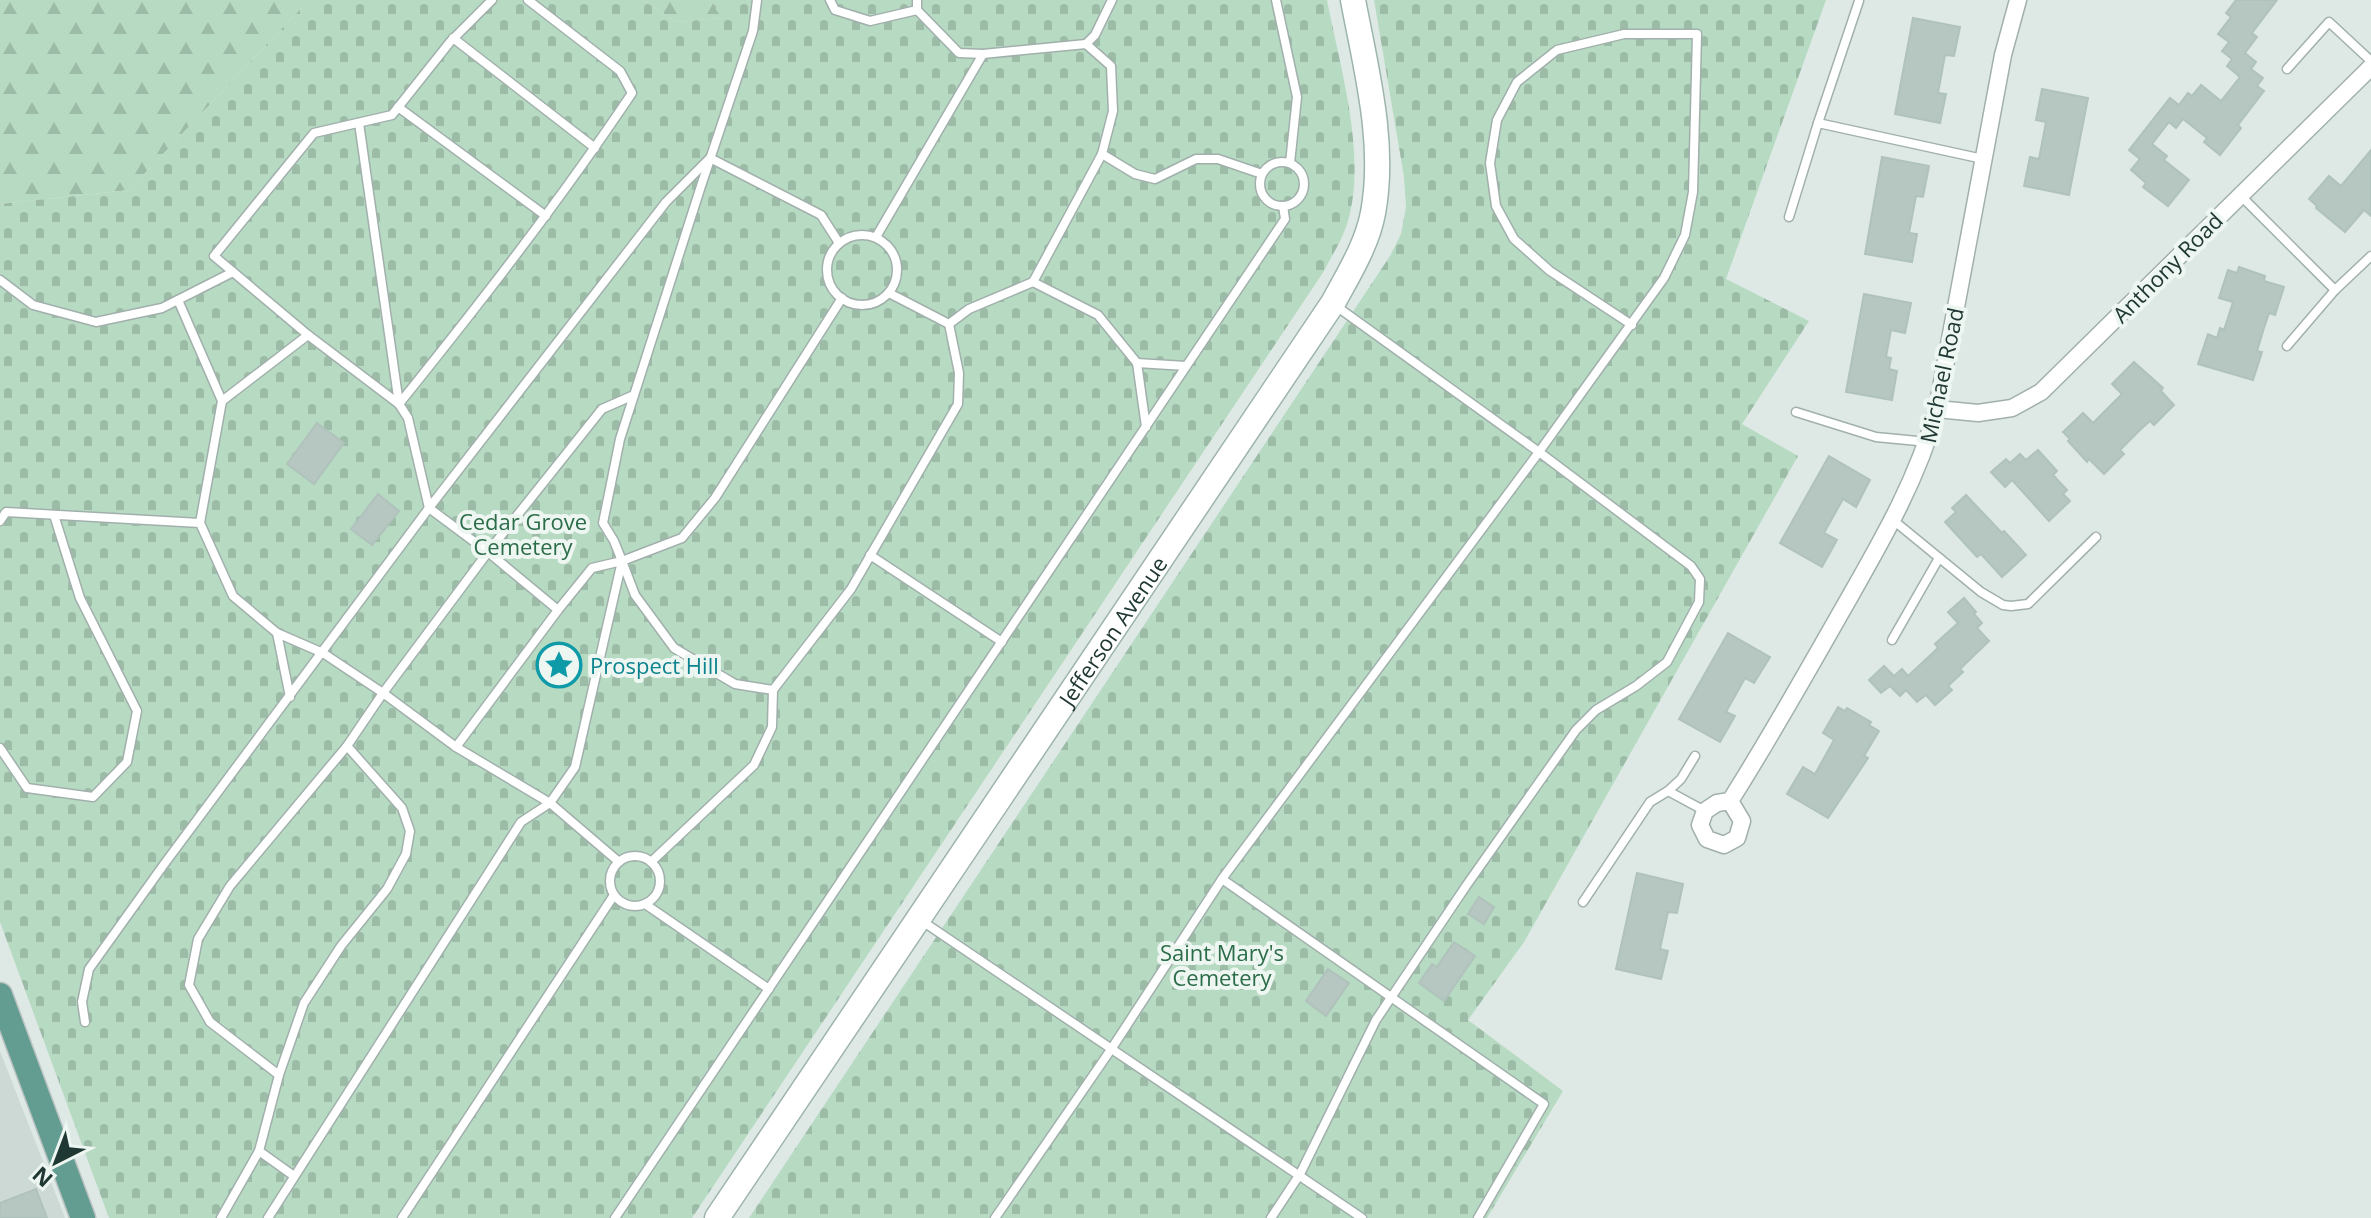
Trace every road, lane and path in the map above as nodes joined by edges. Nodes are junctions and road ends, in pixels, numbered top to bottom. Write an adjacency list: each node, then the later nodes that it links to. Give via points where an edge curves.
1 (492, 0): 12 (lane)
2 (528, 0): 20 (lane, via 620,71 632,93)
3 (757, 0): 22 (lane, via 753,31)
4 (830, 0): 11 (lane, via 835,10 870,21)
5 (917, 0): 11 (lane)
6 (1112, 0): 13 (lane)
7 (1276, 0): 24 (lane, via 1297,97)
8 (1353, 0): 40 (main road, Jefferson Avenue, via 1376,127 1377,169 1373,215)
9 (2018, 0): 23 (street, Michael Road)
10 (1859, 1): 19 (lane)
11 (917, 10): 14 (lane, via 959,53)
12 (453, 38): 17 (lane); 20 (lane)
13 (1086, 44): 14 (lane); 21 (lane, via 1111,66 1113,111)
14 (983, 54): 30 (lane)
15 (2371, 64): 16 (lane, via 2329,22); 26 (street, Anthony Road)
16 (2287, 69)
17 (398, 107): 18 (lane, via 392,115); 28 (lane)
18 (359, 123): 33 (lane, via 314,133 214,256); 49 (lane)
19 (1818, 123): 23 (lane); 29 (lane)
20 (595, 148): 28 (lane)
21 (1102, 154): 25 (lane, via 1135,174 1155,179 1196,159 1218,159); 35 (lane)
22 (710, 158): 31 (lane, via 821,215); 47 (lane); 55 (lane, via 666,202)
23 (1984, 159): 50 (street, Michael Road)
24 (1290, 163): 25 (lane, via 1272,164); 27 (lane, via 1303,174 1304,189 1297,201)
25 (1262, 174): 27 (lane, via 1264,196)
26 (2240, 196): 36 (lane); 50 (street, Anthony Road, via 2041,392 2012,408 1978,413)
27 (1283, 206): 46 (lane, via 1285,219)
28 (546, 216): 49 (lane)
29 (1789, 217)
30 (876, 237): 31 (lane, via 860,234); 37 (lane, via 896,259 898,271)
31 (839, 243): 38 (lane, via 827,274)
32 (2371, 256): 36 (lane)
33 (233, 272): 39 (lane); 43 (lane)
34 (0, 280): 39 (lane, via 33,305 96,322)
35 (1033, 282): 41 (lane, via 969,309); 45 (lane, via 1098,315)
36 (2335, 290): 44 (lane)
37 (889, 293): 38 (lane, via 869,305); 41 (lane)
38 (842, 298): 64 (lane, via 715,498 682,538)
39 (178, 300): 48 (lane)
40 (1333, 303): 54 (lane); 87 (main road, Jefferson Avenue)
41 (949, 324): 62 (lane, via 959,373 958,404)
42 (1632, 325): 42 (lane, via 1550,271 1514,239 1496,206 1490,163 1497,120 1517,82 1557,50 1624,34 1697,34 1693,192 1685,235); 54 (lane)
43 (308, 335): 48 (lane); 49 (lane)
44 (2287, 346)
45 (1137, 363): 46 (lane); 52 (lane)
46 (1186, 366): 52 (lane)
47 (634, 395): 61 (lane, via 602,409); 64 (lane, via 603,523)
48 (222, 401): 59 (lane)
49 (399, 404): 55 (lane, via 408,418)
50 (1937, 409): 53 (street, Michael Road)
51 (1796, 412): 53 (lane, via 1876,437)
52 (1146, 427): 68 (lane)
53 (1928, 442): 57 (street, Michael Road)
54 (1539, 452): 83 (lane); 90 (lane, via 1691,566 1700,579 1699,602 1667,662 1596,710 1576,730)
55 (429, 508): 61 (lane); 69 (lane)
56 (54, 515): 58 (lane, via 6,512); 59 (lane); 75 (lane, via 80,598 137,711 127,762 93,797 27,788)
57 (1893, 520): 63 (lane); 78 (street, Michael Road)
58 (0, 521)
59 (200, 523): 66 (lane, via 233,596)
60 (2096, 537): 63 (lane, via 2028,604 2003,605)
61 (488, 552): 65 (lane); 71 (lane)
62 (870, 555): 68 (lane); 70 (lane, via 851,589)
63 (1939, 558): 67 (lane)
64 (622, 561): 65 (lane, via 592,568); 70 (lane, via 635,595 674,648 735,684); 79 (lane, via 575,767)
65 (558, 610): 74 (lane)
66 (277, 633): 69 (lane); 72 (lane)
67 (1892, 640)
68 (1002, 642): 88 (lane)
69 (323, 653): 71 (lane); 72 (lane)
70 (773, 690): 82 (lane, via 772,727 754,765)
71 (383, 693): 73 (lane); 74 (lane)
72 (290, 697): 91 (lane, via 89,969 82,1002)
73 (347, 746): 93 (lane, via 402,808 410,831 406,854 387,889 304,1003); 93 (lane, via 230,886 198,939 189,985 210,1022)
74 (456, 747): 79 (lane)
75 (0, 748)
76 (1695, 756): 77 (lane)
77 (1668, 791): 80 (lane); 85 (lane, via 1650,802)
78 (1730, 801): 80 (street); 80 (street, via 1742,821 1737,838 1724,845 1707,839 1700,825)
79 (550, 803): 81 (lane); 96 (lane, via 521,822)
80 (1705, 811)
81 (619, 862): 82 (lane, via 638,856); 84 (lane, via 611,874)
82 (651, 862): 86 (lane, via 660,885)
83 (1222, 879): 90 (lane); 92 (lane)
84 (614, 895): 86 (lane, via 628,905); 100 (lane)
85 (1583, 902)
86 (645, 904): 88 (lane)
87 (919, 918): 92 (lane); 102 (main road, Jefferson Avenue)
88 (769, 989): 101 (lane)
89 (0, 995): 97 (main road)
90 (1391, 997): 95 (lane); 106 (lane, via 1544,1104)
91 (85, 1022)
92 (1112, 1048): 95 (lane); 103 (lane)
93 (279, 1075): 94 (lane)
94 (259, 1151): 96 (lane); 98 (lane)
95 (1300, 1174): 104 (lane); 105 (lane)
96 (294, 1176): 99 (lane)
97 (83, 1218)
98 (221, 1218)
99 (268, 1218)
100 (402, 1218)
101 (615, 1218)
102 (717, 1218)
103 (995, 1218)
104 (1271, 1218)
105 (1362, 1218)
106 (1478, 1218)

